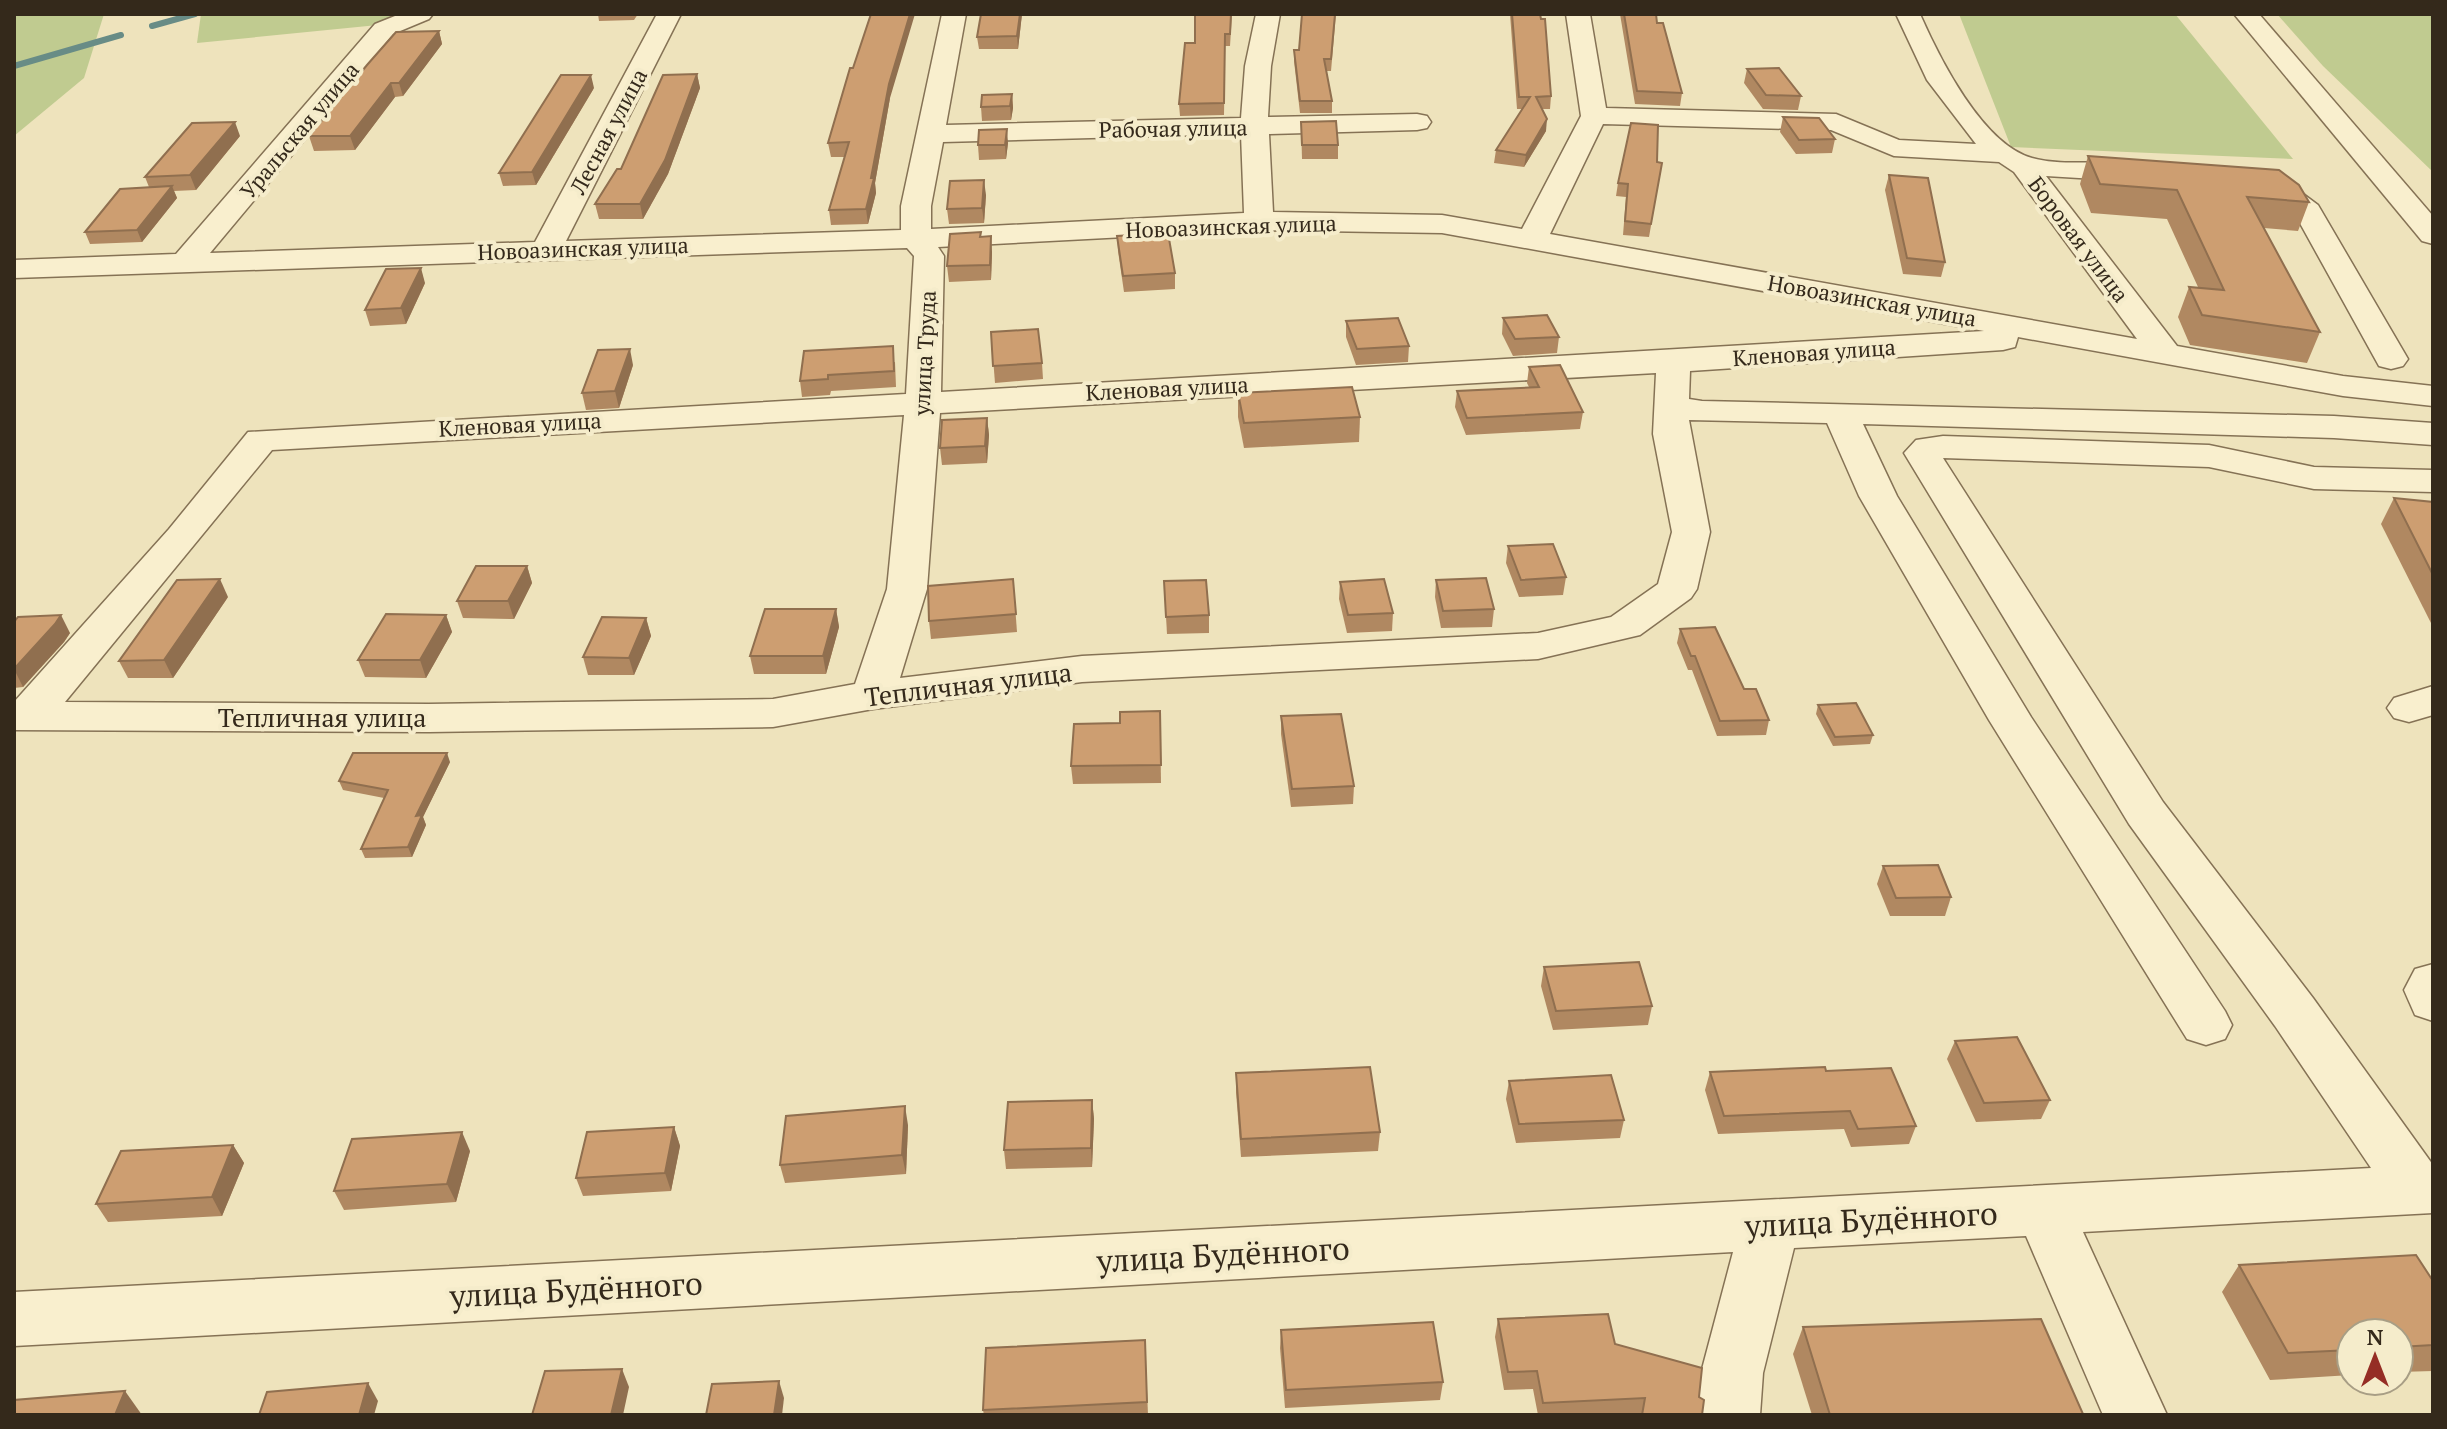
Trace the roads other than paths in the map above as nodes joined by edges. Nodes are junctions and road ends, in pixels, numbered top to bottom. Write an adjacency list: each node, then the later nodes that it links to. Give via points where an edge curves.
1 (421, 14): 20 (street, Уральская улица, via 384,29)
2 (669, 14): 19 (street, Лесная улица)
3 (954, 14): 11 (street, улица Труда)
4 (1268, 14): 10 (street, via 1255,60)
5 (1578, 14): 8 (street)
6 (1908, 14): 12 (street, Боровая улица, via 1931,69 1965,119)
7 (2246, 14): 16 (street)
8 (1594, 116): 12 (street, via 1836,122 1894,148); 18 (street)
9 (1417, 122): 10 (street, Рабочая улица)
10 (1254, 126): 11 (street, Рабочая улица); 15 (street)
11 (930, 134): 17 (street, улица Труда, via 916,206)
12 (2013, 160): 13 (street); 23 (street, Боровая улица)
13 (2175, 174)
14 (2235, 178): 24 (street, via 2265,179 2308,211)
15 (1259, 221): 17 (street, Новоазинская улица); 18 (street, Новоазинская улица, via 1442,224)
16 (2433, 235)
17 (916, 239): 19 (street, Новоазинская улица); 27 (street, улица Труда, via 929,256)
18 (1532, 239): 22 (street, Новоазинская улица)
19 (547, 249): 20 (street, Новоазинская улица)
20 (187, 261): 21 (street, Новоазинская улица)
21 (14, 269)
22 (2073, 335): 23 (street, Новоазинская улица); 25 (street, Кленовая улица)
23 (2165, 353): 26 (street, Новоазинская улица, via 2343,386)
24 (2391, 359)
25 (1673, 362): 27 (street, Кленовая улица); 28 (street, Тепличная улица)
26 (2433, 396)
27 (923, 400): 32 (street, улица Труда, via 907,589); 33 (street, Кленовая улица, via 261,440 183,537)
28 (1672, 406): 29 (street, via 1702,412); 32 (street, Тепличная улица, via 1671,434 1691,532 1677,589 1625,626 1538,646 1082,669)
29 (1841, 414): 30 (street); 36 (street, via 1878,496 2011,720)
30 (2433, 434)
31 (2433, 481): 37 (street, via 2314,478 2209,456 1943,447 1922,453 2146,813)
32 (873, 695): 33 (street, Тепличная улица, via 757,713 429,718)
33 (22, 715)
34 (2433, 983): 35 (street)
35 (2433, 1001)
36 (2206, 1025)
37 (2425, 1190): 38 (street, улица Будённого)
38 (2044, 1210): 39 (street, улица Будённого); 42 (street)
39 (1770, 1225): 40 (street, улица Будённого); 41 (street, via 1732,1373)
40 (14, 1319)
41 (1728, 1415)
42 (2135, 1415)

